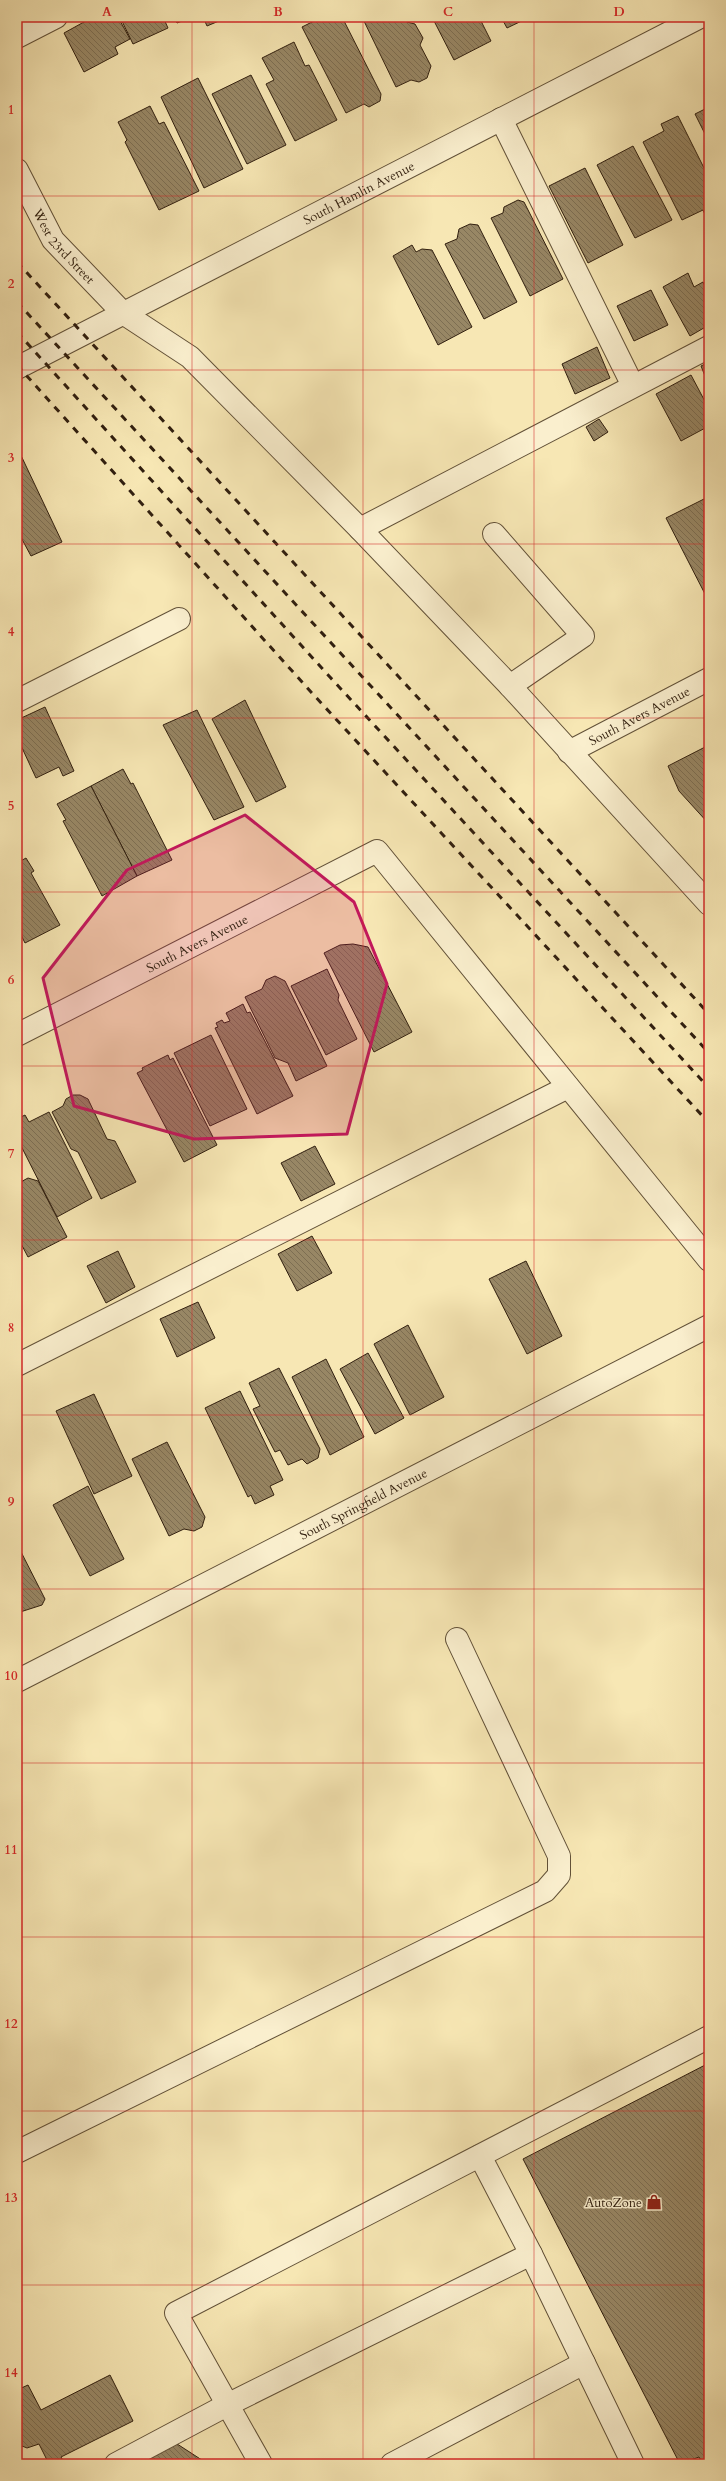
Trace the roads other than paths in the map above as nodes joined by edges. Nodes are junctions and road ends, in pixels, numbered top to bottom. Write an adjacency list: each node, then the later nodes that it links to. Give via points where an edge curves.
1 (56, 17): 3 (street)
2 (700, 17): 4 (street, South Hamlin Avenue)
3 (17, 37)
4 (501, 119): 6 (street, South Hamlin Avenue); 9 (street)
5 (17, 170): 6 (street, West 23rd Street, via 53,240)
6 (123, 313): 8 (street, South Hamlin Avenue); 10 (street, West 23rd Street, via 190,356)
7 (709, 347): 9 (street)
8 (17, 368)
9 (634, 386): 10 (street)
10 (360, 529): 14 (street, West 23rd Street)
11 (494, 534): 14 (street, via 583,636)
12 (179, 619): 15 (street)
13 (709, 679): 16 (street, South Avers Avenue)
14 (510, 686): 16 (street, West 23rd Street)
15 (17, 701)
16 (569, 752): 17 (street, West 23rd Street)
17 (709, 904)
18 (17, 1034): 19 (street, South Avers Avenue, via 377,851)
19 (568, 1087): 20 (street); 22 (street)
20 (709, 1260)
21 (709, 1326): 24 (street, South Springfield Avenue)
22 (17, 1365)
23 (457, 1639): 26 (street, via 558,1856 559,1875 544,1891)
24 (17, 1681)
25 (709, 2037): 27 (street)
26 (17, 2152)
27 (480, 2156): 28 (street); 30 (street, via 176,2313)
28 (531, 2254): 29 (street); 30 (street)
29 (584, 2363): 33 (street); 34 (street)
30 (227, 2405): 31 (street); 32 (street)
31 (116, 2464)
32 (261, 2464)
33 (392, 2464)
34 (633, 2464)

